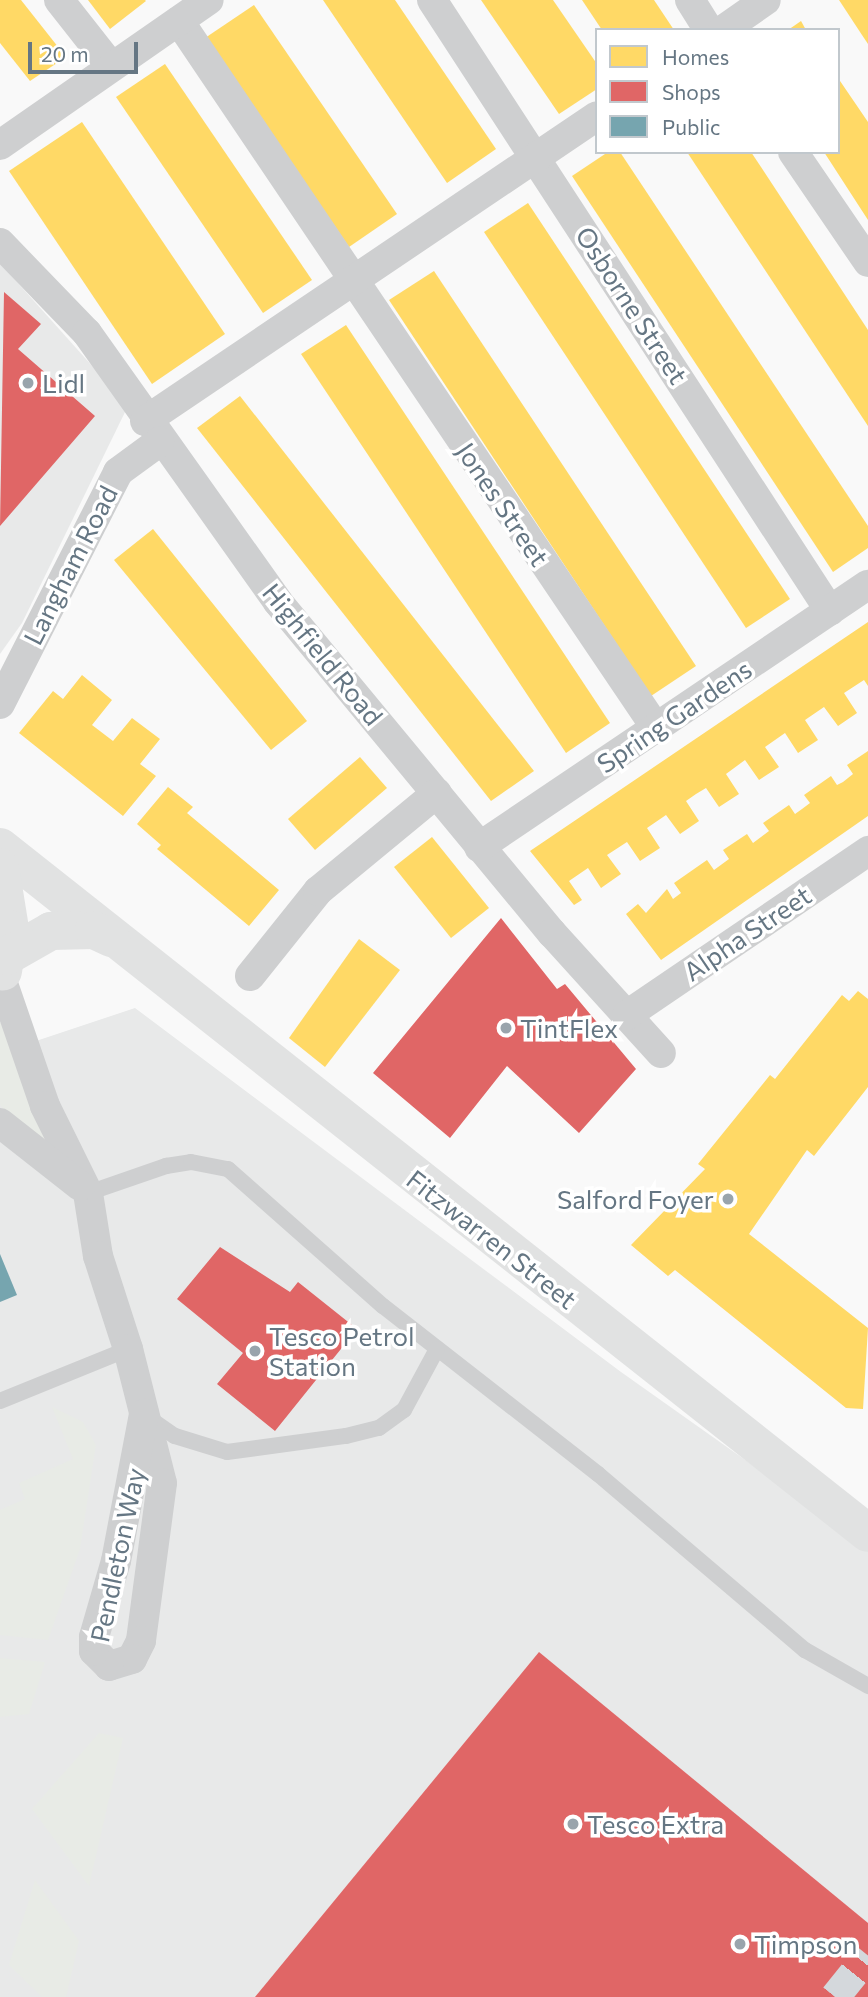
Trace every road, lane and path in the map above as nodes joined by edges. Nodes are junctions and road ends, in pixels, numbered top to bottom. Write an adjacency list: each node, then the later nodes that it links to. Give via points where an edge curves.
1 (59, 0): 9 (street)
2 (209, 0): 6 (street)
3 (432, 0): 13 (street, Osborne Street)
4 (690, 0): 7 (street)
5 (766, 0): 8 (street)
6 (179, 20): 9 (street); 16 (street, Jones Street)
7 (708, 28)
8 (726, 28)
9 (111, 66): 11 (street)
10 (595, 117): 13 (street, Langham Road)
11 (0, 145)
12 (794, 154): 15 (street)
13 (536, 157): 16 (street, Langham Road); 19 (street, Osborne Street)
14 (0, 243): 17 (street, Highfield Road, via 87,333)
15 (868, 262)
16 (351, 279): 17 (street, Langham Road, via 191,388); 21 (street, Jones Street)
17 (152, 431): 20 (street, Langham Road, via 118,472); 22 (street, Highfield Road, via 278,602)
18 (868, 585): 19 (street, Spring Gardens)
19 (830, 611): 21 (street, Spring Gardens)
20 (0, 704)
21 (656, 728): 24 (street, Spring Gardens)
22 (437, 793): 24 (street, Highfield Road); 29 (street, via 318,891)
23 (0, 847): 27 (street, Fitzwarren Street)
24 (479, 847): 30 (street, Highfield Road)
25 (868, 851): 30 (street, Alpha Street)
26 (0, 867): 28 (street, via 10,899)
27 (119, 942): 28 (street, Fitzwarren Street, via 70,928 29,939); 38 (street, Fitzwarren Street)
28 (3, 971): 33 (street, Pendleton Way, via 45,1106)
29 (250, 976)
30 (627, 1015): 31 (street, Highfield Road)
31 (661, 1053)
32 (0, 1123): 33 (street)
33 (88, 1193): 34 (street, Pendleton Way, via 98,1256); 35 (lane, via 166,1166 191,1162 228,1169)
34 (128, 1349): 36 (lane); 37 (street, Pendleton Way)
35 (437, 1349): 37 (lane, via 404,1410 379,1427 346,1436 227,1452 175,1436); 39 (lane, via 598,1474 805,1650)
36 (0, 1401)
37 (144, 1414): 37 (street, Pendleton Way, via 162,1507 141,1641 132,1659 109,1666 94,1651 94,1637 116,1561)
38 (868, 1533)
39 (868, 1686)

